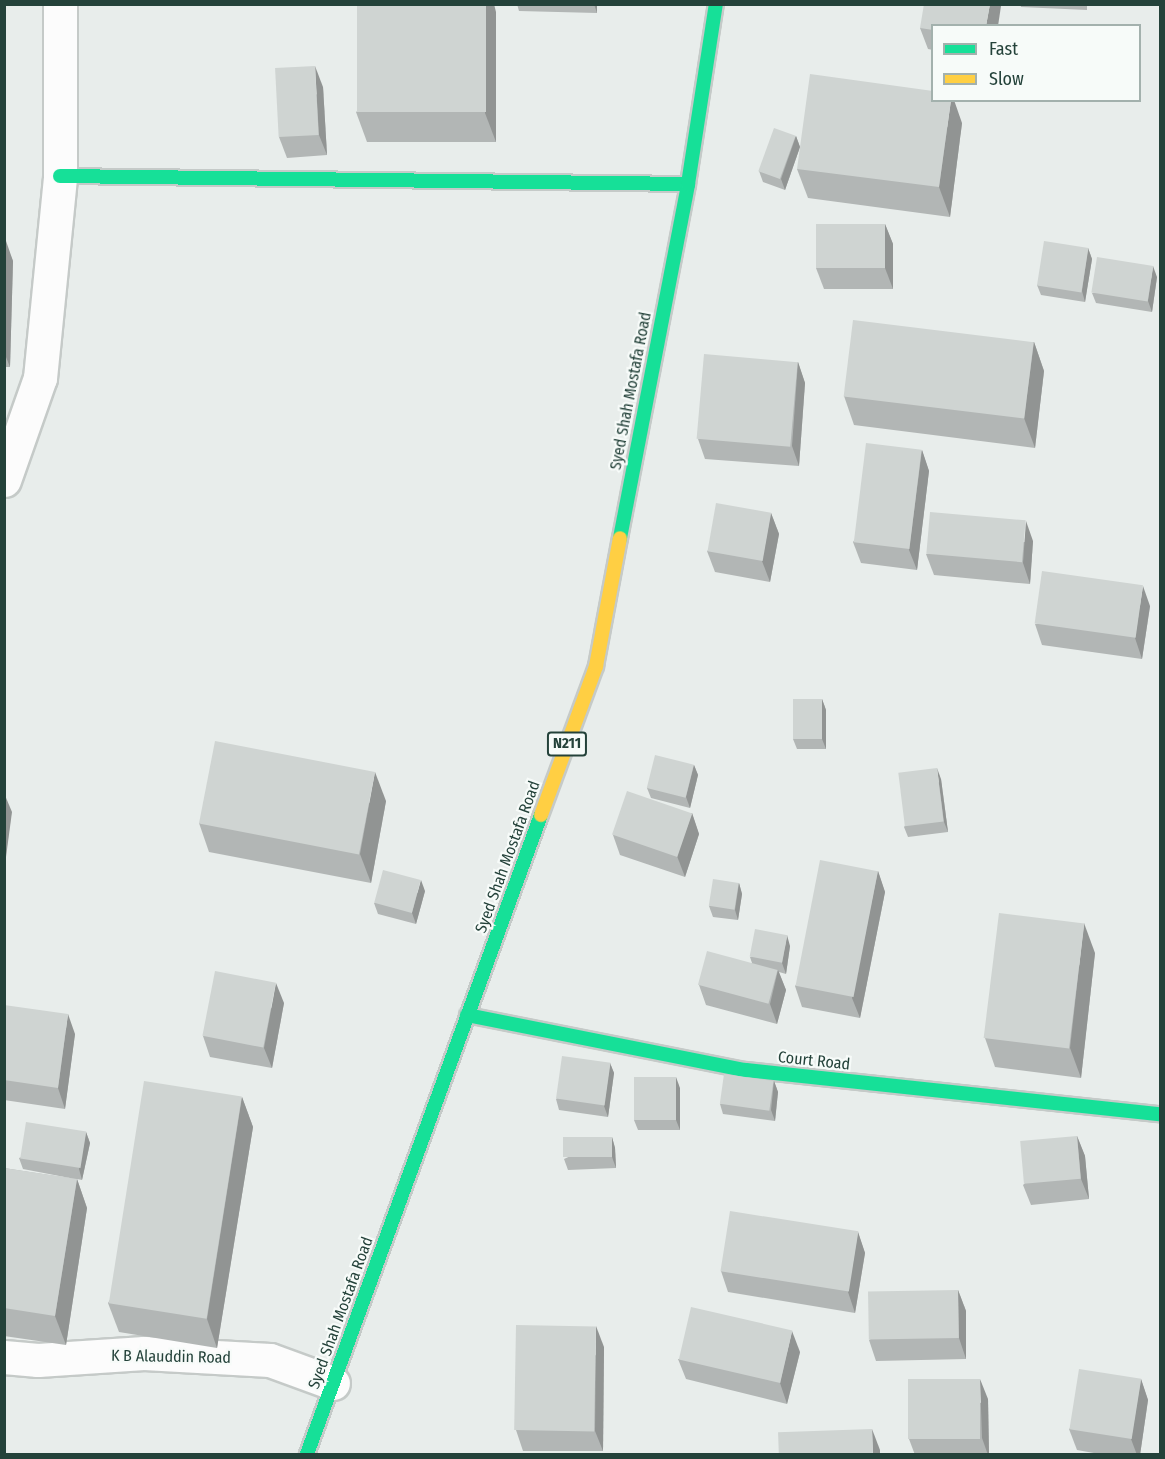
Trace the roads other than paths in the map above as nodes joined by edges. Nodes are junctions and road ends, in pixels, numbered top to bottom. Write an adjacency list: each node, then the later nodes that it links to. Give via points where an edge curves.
1 (60, 4): 3 (street)
2 (717, 4): 4 (main road, Syed Shah Mostafa Road / N211)
3 (60, 176): 4 (main road); 5 (street, via 40,378)
4 (688, 184): 6 (main road, Syed Shah Mostafa Road / N211, via 596,666)
5 (4, 480)
6 (467, 1015): 7 (main road, Court Road, via 746,1070); 9 (main road, Syed Shah Mostafa Road / N211)
7 (1161, 1114)
8 (4, 1357): 9 (street, K B Alauddin Road, via 38,1360 144,1353 270,1360)
9 (333, 1383): 10 (main road, Syed Shah Mostafa Road / N211)
10 (307, 1455)

